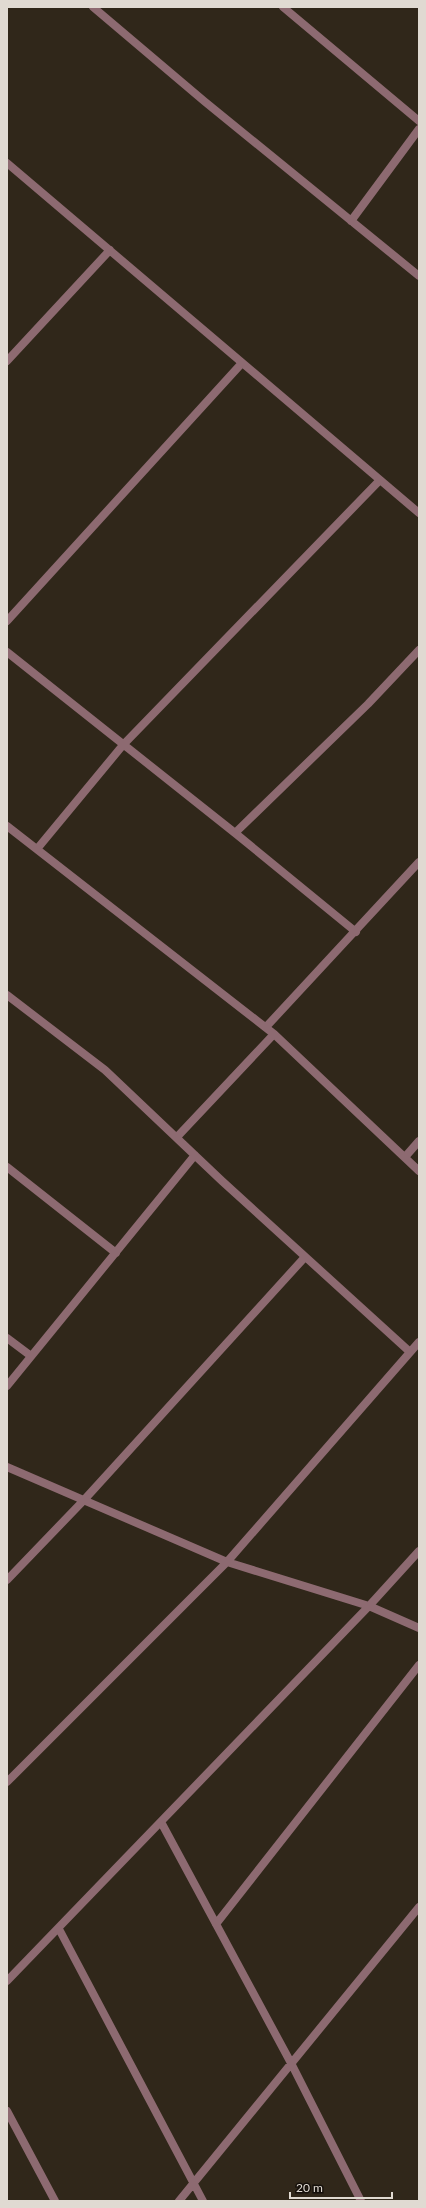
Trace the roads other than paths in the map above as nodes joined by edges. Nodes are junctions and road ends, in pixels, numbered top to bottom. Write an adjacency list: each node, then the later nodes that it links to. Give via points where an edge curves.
1 (93, 7): 6 (street, via 204,102)
2 (283, 7): 3 (street)
3 (419, 121)
4 (419, 129): 6 (street)
5 (7, 163): 7 (street)
6 (351, 221): 8 (street)
7 (110, 250): 9 (street); 10 (street)
8 (419, 276)
9 (7, 361)
10 (242, 363): 11 (street); 13 (street)
11 (380, 480): 12 (street); 16 (street)
12 (419, 513)
13 (7, 621)
14 (419, 650): 18 (street, via 368,704)
15 (7, 652): 16 (street)
16 (123, 745): 18 (street); 19 (street)
17 (7, 826): 19 (street)
18 (235, 833): 21 (street)
19 (37, 849): 23 (street)
20 (419, 862): 21 (street)
21 (356, 932): 23 (street)
22 (7, 995): 25 (street, via 105,1070)
23 (266, 1027): 24 (street)
24 (274, 1034): 25 (street); 28 (street)
25 (177, 1137): 27 (street)
26 (419, 1142): 28 (street)
27 (195, 1155): 31 (street); 32 (street)
28 (405, 1157): 30 (street)
29 (7, 1167): 31 (street)
30 (419, 1171)
31 (116, 1253): 36 (street)
32 (305, 1257): 35 (street); 39 (street)
33 (7, 1338): 36 (street)
34 (419, 1342): 35 (street)
35 (410, 1352): 41 (street)
36 (31, 1356): 37 (street)
37 (7, 1386)
38 (7, 1466): 39 (street)
39 (84, 1500): 41 (street); 42 (street)
40 (419, 1551): 43 (street)
41 (227, 1562): 43 (street); 46 (street)
42 (7, 1580)
43 (369, 1606): 44 (street); 47 (street)
44 (419, 1628)
45 (419, 1666): 49 (street)
46 (7, 1782)
47 (161, 1822): 49 (street); 50 (street)
48 (419, 1907): 52 (street)
49 (216, 1924): 52 (street)
50 (59, 1929): 51 (street); 54 (street)
51 (7, 1981)
52 (291, 2063): 54 (street); 58 (street)
53 (7, 2111): 55 (street)
54 (194, 2183): 56 (street); 57 (street)
55 (55, 2201)
56 (179, 2201)
57 (203, 2201)
58 (361, 2201)

